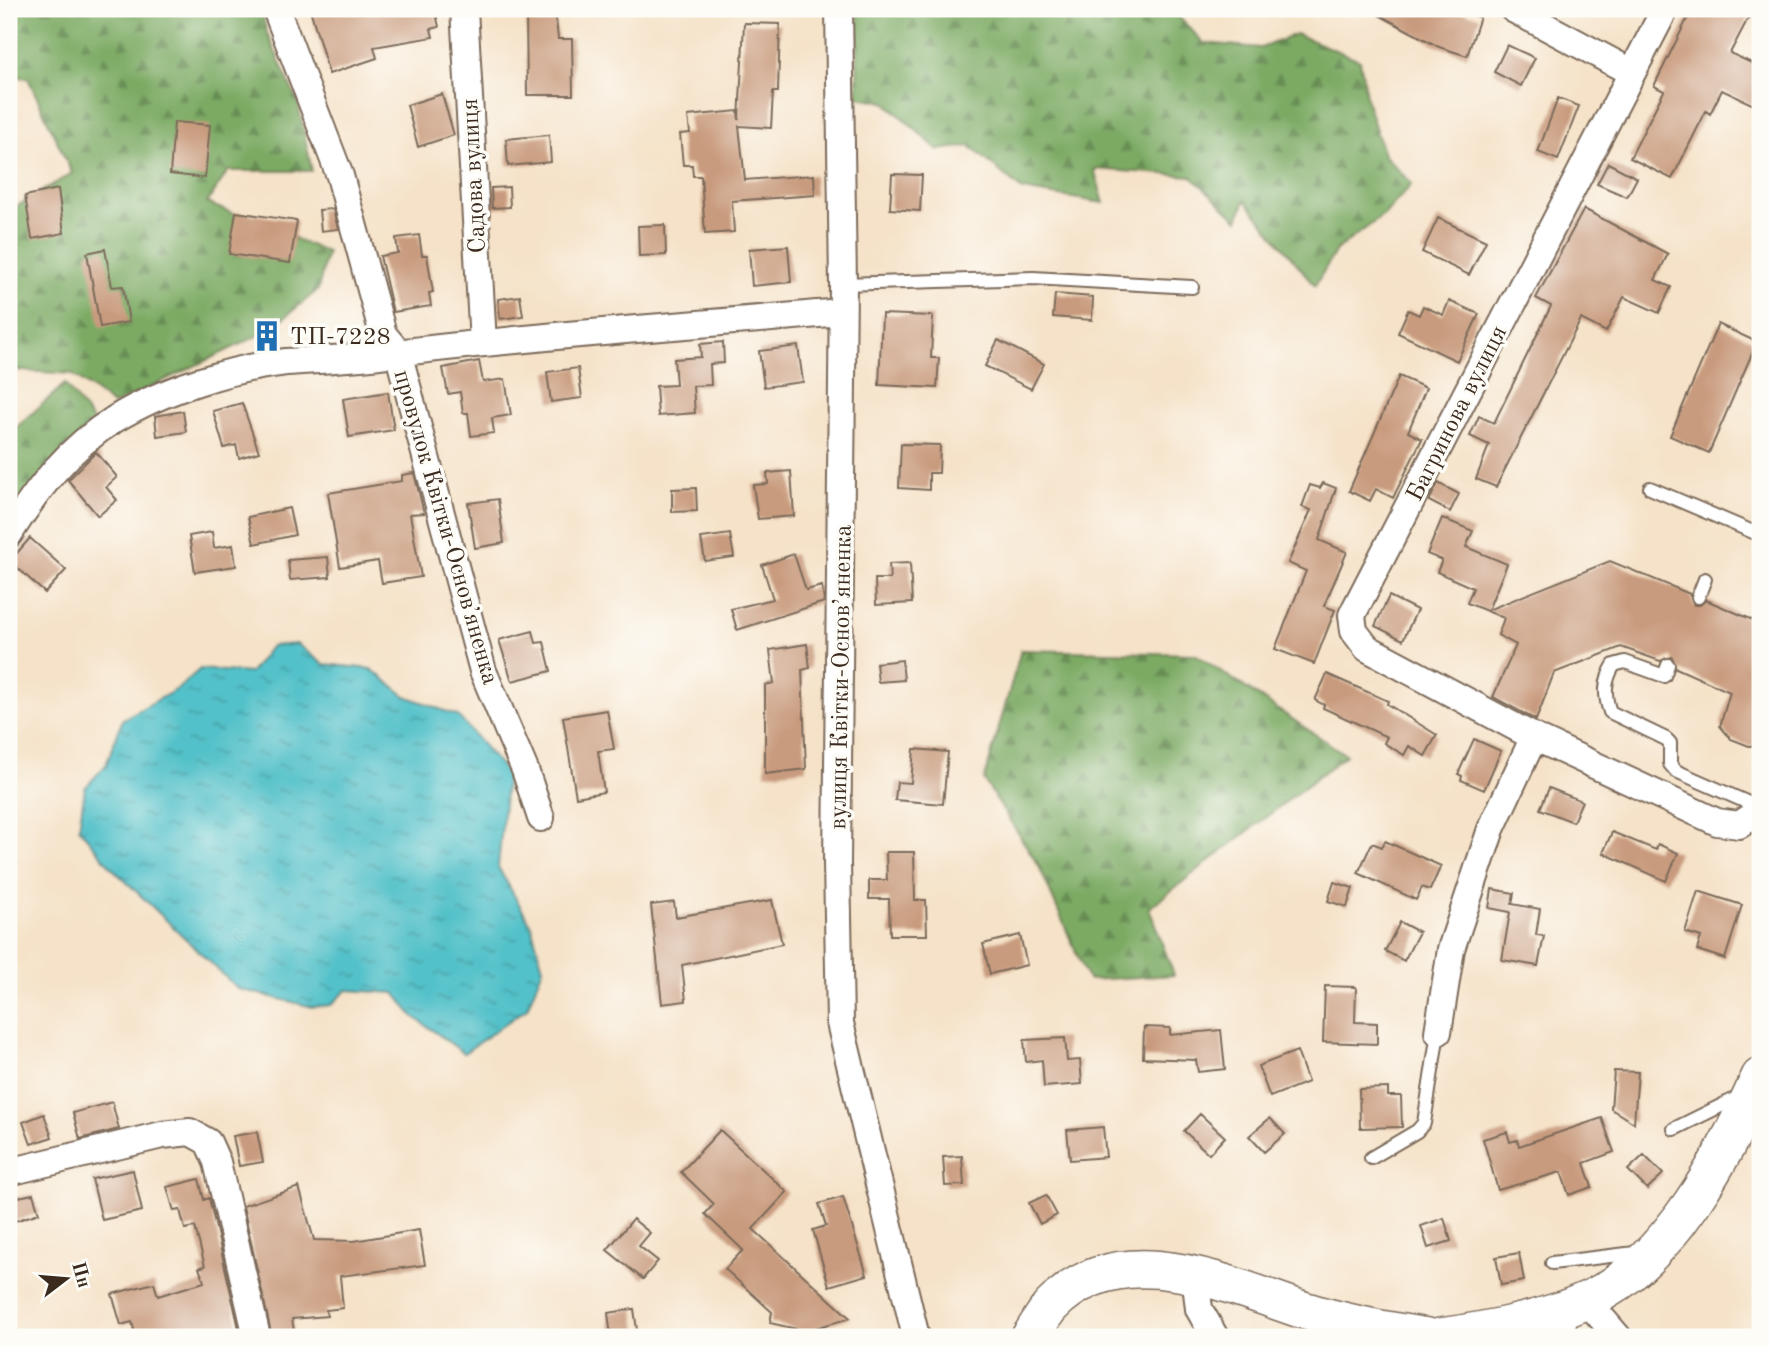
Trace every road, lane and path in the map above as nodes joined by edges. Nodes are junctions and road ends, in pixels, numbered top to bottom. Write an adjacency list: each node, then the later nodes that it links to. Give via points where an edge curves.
1 (276, 9): 11 (street, провулок Квітки-Основʼяненка, via 340,176 383,334)
2 (464, 9): 10 (street, Садова вулиця)
3 (839, 9): 7 (street, вулиця Квітки-Основ’яненка)
4 (1513, 9): 6 (street)
5 (1665, 9): 6 (street, Багринова вулиця)
6 (1631, 72): 18 (street, Багринова вулиця, via 1352,615 1354,631 1367,648)
7 (843, 284): 8 (lane, via 1033,278); 9 (street, вулиця Квітки-Основ’яненка)
8 (1192, 287)
9 (841, 313): 10 (street, провулок Квітки-Основʼяненка); 32 (street, вулиця Квітки-Основ’яненка, via 840,1023)
10 (483, 343): 11 (street, провулок Квітки-Основʼяненка)
11 (398, 352): 13 (street, провулок Квітки-Основʼяненка, via 285,362 227,373 116,418 68,453 38,488); 20 (street, провулок Квітки-Основʼяненка, via 483,671)
12 (1650, 488): 14 (lane)
13 (9, 534)
14 (1760, 535)
15 (1705, 579): 16 (lane)
16 (1698, 597)
17 (1668, 665): 19 (lane, via 1664,677 1625,662 1615,665 1606,686 1610,712 1670,743 1670,764 1676,771)
18 (1534, 737): 19 (street, Багринова вулиця, via 1725,825 1739,824); 21 (street, via 1491,829 1451,949)
19 (1760, 810)
20 (541, 818)
21 (1438, 1032): 24 (lane, via 1424,1123)
22 (1758, 1083): 23 (lane); 26 (main road, via 1695,1201)
23 (1674, 1129)
24 (1371, 1158)
25 (9, 1172): 31 (street, via 162,1135 190,1132 208,1142 217,1162)
26 (1657, 1249): 27 (lane); 29 (main road)
27 (1552, 1263)
28 (1195, 1274): 33 (main road, via 1130,1269 1083,1283 1051,1306); 34 (street, via 1199,1309); 35 (main road, via 1363,1327)
29 (1587, 1301): 30 (main road); 37 (street)
30 (1560, 1324): 36 (main road)
31 (257, 1337)
32 (916, 1337)
33 (1030, 1337)
34 (1215, 1337)
35 (1428, 1337)
36 (1440, 1337)
37 (1618, 1337)

